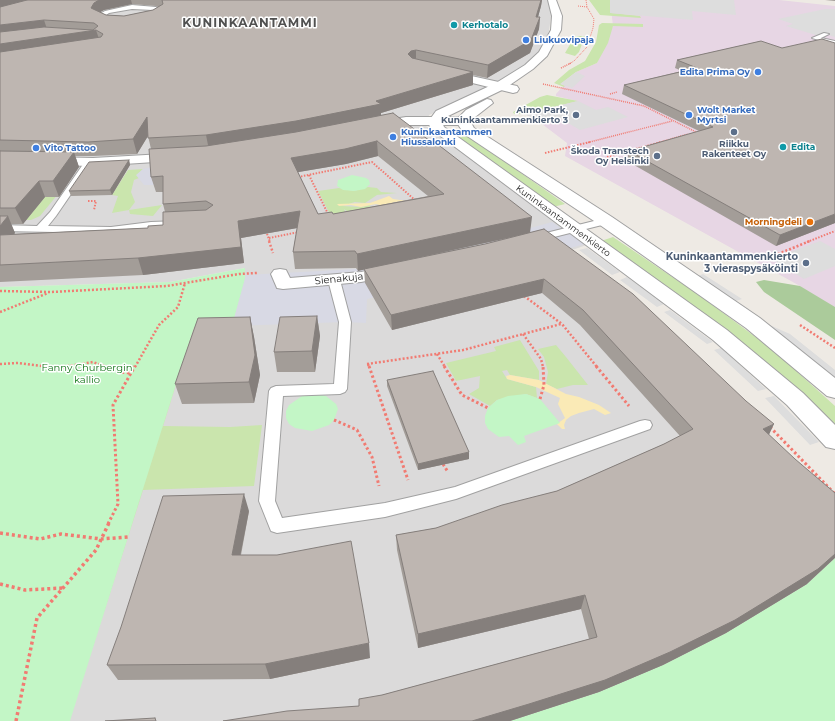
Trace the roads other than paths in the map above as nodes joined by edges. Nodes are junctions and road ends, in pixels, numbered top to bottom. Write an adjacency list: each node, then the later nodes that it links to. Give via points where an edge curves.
1 (552, 0): 8 (street, via 557,21 549,45 529,67)
2 (119, 24): 2 (lane, via 103,22 99,18 107,12 128,8 148,8 161,12 153,19); 3 (lane)
3 (111, 30)
4 (826, 34): 5 (lane, via 815,38)
5 (835, 43)
6 (546, 67): 9 (street)
7 (432, 70): 8 (street)
8 (500, 86): 9 (street); 11 (street, via 443,112)
9 (513, 90): 10 (street, via 471,112)
10 (463, 121): 11 (street); 16 (street, via 469,131)
11 (435, 122): 12 (street, via 391,122); 20 (street, Kuninkaantammenkierto, via 444,134)
12 (358, 129)
13 (194, 156): 15 (street)
14 (0, 160): 15 (street)
15 (89, 162): 19 (lane, via 53,214)
16 (606, 221): 20 (lane); 25 (street, via 753,324)
17 (188, 223): 19 (lane, via 111,230)
18 (0, 228): 19 (lane)
19 (40, 228)
20 (575, 229): 21 (lane); 27 (street, Kuninkaantammenkierto, via 720,335 795,399)
21 (540, 238)
22 (403, 268): 24 (street, Sienakuja)
23 (280, 273): 24 (street, Sienakuja, via 283,284)
24 (334, 280): 26 (lane, via 345,322 340,389 276,391 267,501 277,526 385,510 456,493)
25 (835, 390)
26 (645, 425)
27 (835, 440)

